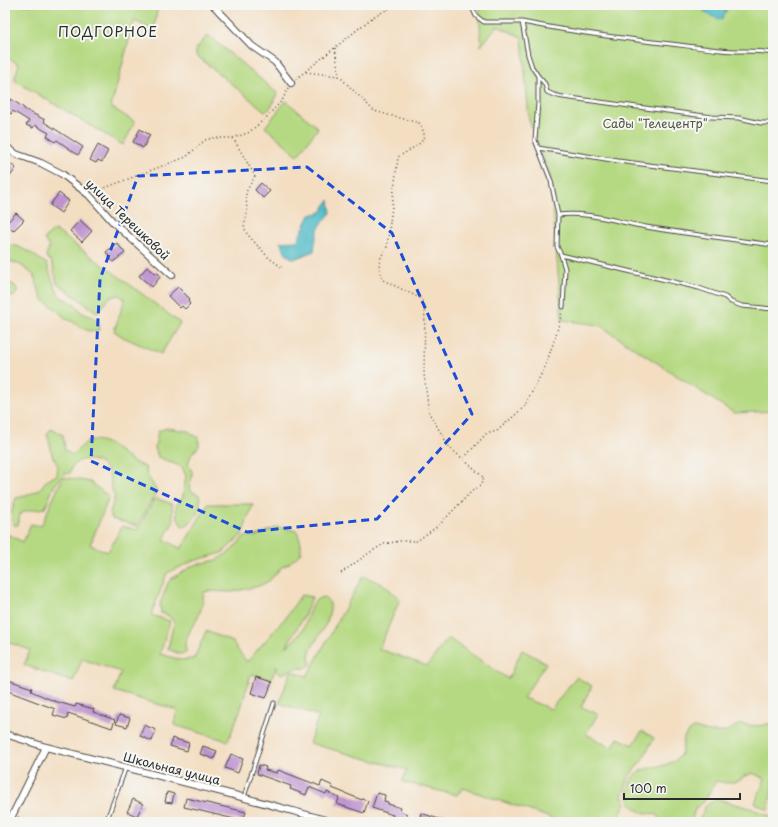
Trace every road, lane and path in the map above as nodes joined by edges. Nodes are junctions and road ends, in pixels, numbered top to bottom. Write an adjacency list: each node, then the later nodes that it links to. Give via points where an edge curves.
1 (213, 5): 10 (street, via 252,46 275,62)
2 (396, 5): 5 (path, via 373,17)
3 (471, 5): 4 (lane, via 476,16 484,22)
4 (522, 22): 6 (lane, via 660,43 734,52 761,50); 9 (lane, via 528,55)
5 (335, 48): 7 (path); 8 (path)
6 (773, 53)
7 (306, 72): 8 (path); 10 (path)
8 (339, 76): 24 (path, via 374,111 419,123 425,137 418,145 398,157 387,247 379,258 379,271 383,280 420,298 425,305 424,374 429,414 450,448)
9 (538, 76): 11 (lane, via 545,84 547,92 563,97 712,118 739,118); 14 (lane, via 535,140)
10 (291, 83): 12 (path, via 283,99 266,118 248,133)
11 (773, 123)
12 (233, 138): 16 (path, via 205,140 186,157); 20 (path, via 255,176 246,192 246,234 269,258)
13 (5, 146): 16 (street, улица Терешковой, via 16,154 62,174)
14 (538, 148): 15 (lane); 17 (lane, via 551,181)
15 (773, 181)
16 (89, 195): 21 (street, улица Терешковой, via 114,223)
17 (558, 215): 18 (lane, via 588,215 678,232); 19 (lane, via 557,247)
18 (773, 245)
19 (560, 255): 22 (lane, via 565,270); 23 (lane, via 699,288 742,306)
20 (283, 268)
21 (172, 275)
22 (563, 307): 24 (path, via 546,367 524,407 497,431 486,434)
23 (773, 309)
24 (463, 459): 25 (path, via 484,478 480,486 439,525 417,541 384,544)
25 (341, 573)
26 (274, 703): 30 (lane)
27 (5, 734): 28 (street, Школьная улица)
28 (46, 747): 29 (street, Школьная улица); 31 (street)
29 (126, 767): 30 (street, Школьная улица); 34 (lane)
30 (244, 797): 35 (street, Школьная улица)
31 (12, 815): 32 (street); 33 (path)
32 (9, 822)
33 (29, 822)
34 (106, 822)
35 (333, 822)

